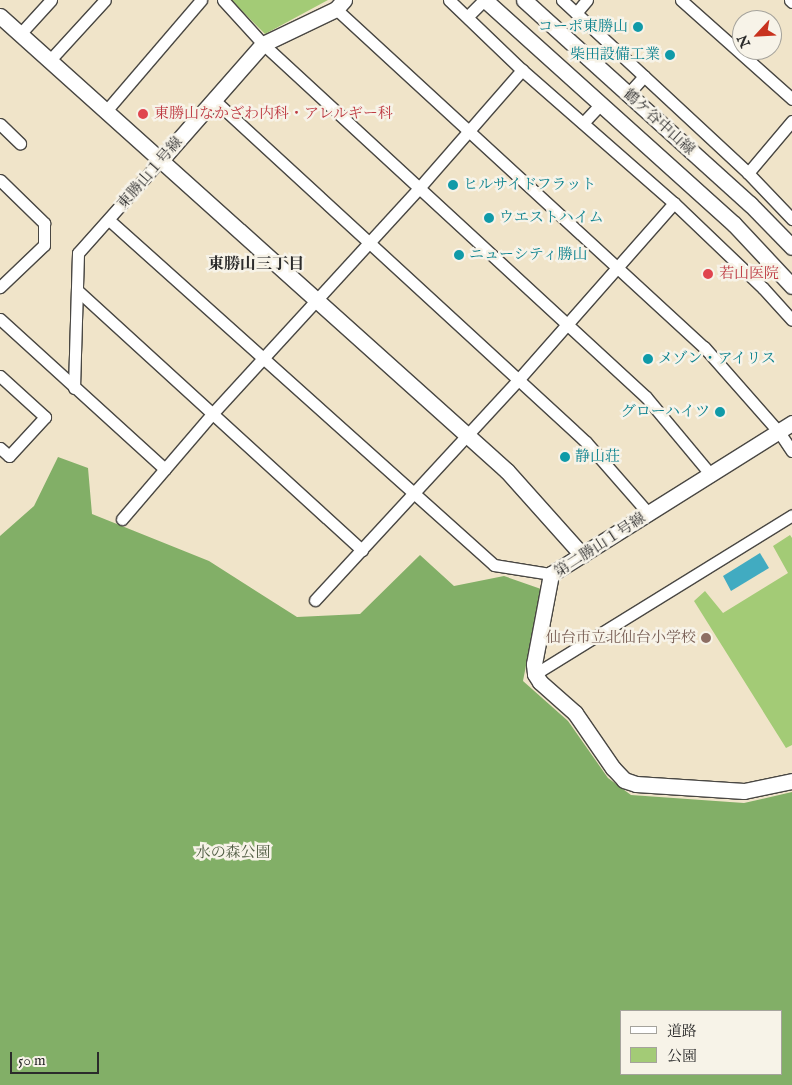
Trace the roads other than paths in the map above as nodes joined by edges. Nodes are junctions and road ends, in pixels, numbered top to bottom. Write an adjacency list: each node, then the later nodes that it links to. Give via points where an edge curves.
1 (51, 0): 15 (street)
2 (105, 0): 17 (street)
3 (201, 0): 24 (street)
4 (223, 0): 16 (street)
5 (449, 0): 14 (street)
6 (484, 0): 14 (street); 23 (street)
7 (524, 0): 20 (street, 鶴ケ谷中山線)
8 (562, 0): 12 (street)
9 (587, 0): 12 (street)
10 (681, 0): 21 (street)
11 (340, 5): 16 (street, 東勝山１号線); 28 (street)
12 (576, 13): 19 (street)
13 (0, 16): 15 (street)
14 (468, 16): 18 (street)
15 (20, 34): 17 (street)
16 (263, 44): 22 (street, 東勝山１号線); 33 (street)
17 (50, 60): 24 (street)
18 (522, 70): 26 (street); 28 (street)
19 (644, 76): 20 (street); 31 (street)
20 (628, 94): 38 (street, 鶴ケ谷中山線)
21 (792, 99)
22 (213, 100): 30 (street, 東勝山１号線); 37 (street)
23 (601, 104): 26 (street); 40 (street, via 734,224)
24 (106, 110): 30 (street)
25 (792, 121): 31 (street)
26 (582, 123): 34 (street)
27 (0, 124): 29 (street)
28 (469, 132): 33 (street); 39 (street)
29 (20, 144)
30 (161, 160): 36 (street, 東勝山１号線); 45 (street)
31 (748, 173): 35 (street)
32 (1, 182): 42 (street, via 44,223 44,245)
33 (419, 188): 37 (street); 48 (street)
34 (674, 204): 39 (street); 43 (street)
35 (792, 218)
36 (108, 220): 44 (street, 東勝山１号線, via 78,253); 49 (street)
37 (368, 243): 45 (street); 51 (street)
38 (791, 243)
39 (619, 267): 48 (street); 55 (street, via 704,347)
40 (780, 272): 41 (street); 43 (street)
41 (792, 286)
42 (0, 287)
43 (763, 288): 47 (street)
44 (77, 290): 52 (street, 東勝山１号線); 53 (street)
45 (316, 299): 49 (street); 56 (street)
46 (0, 319): 52 (street)
47 (792, 320)
48 (568, 324): 51 (street); 60 (street, via 646,397)
49 (262, 357): 53 (street); 61 (street)
50 (0, 376): 57 (street, via 45,417 10,456)
51 (518, 380): 56 (street); 62 (street, via 586,442)
52 (74, 388): 59 (street)
53 (213, 413): 59 (street); 65 (street)
54 (792, 423): 55 (street, 第二勝山１号線)
55 (779, 432): 58 (street); 60 (street, 第二勝山１号線)
56 (467, 436): 61 (street); 66 (street, via 506,471)
57 (0, 448)
58 (792, 451)
59 (165, 469): 64 (street)
60 (711, 475): 62 (street, 第二勝山１号線)
61 (413, 494): 65 (street); 67 (street, via 494,565)
62 (649, 514): 66 (street, 第二勝山１号線)
63 (792, 515): 69 (street)
64 (122, 519)
65 (362, 550): 68 (street)
66 (582, 555): 67 (street, 第二勝山１号線)
67 (551, 574): 69 (street, 第二勝山１号線, via 534,664)
68 (315, 600)
69 (535, 674): 70 (street, via 575,713 624,780 636,784 744,791)
70 (792, 782)

